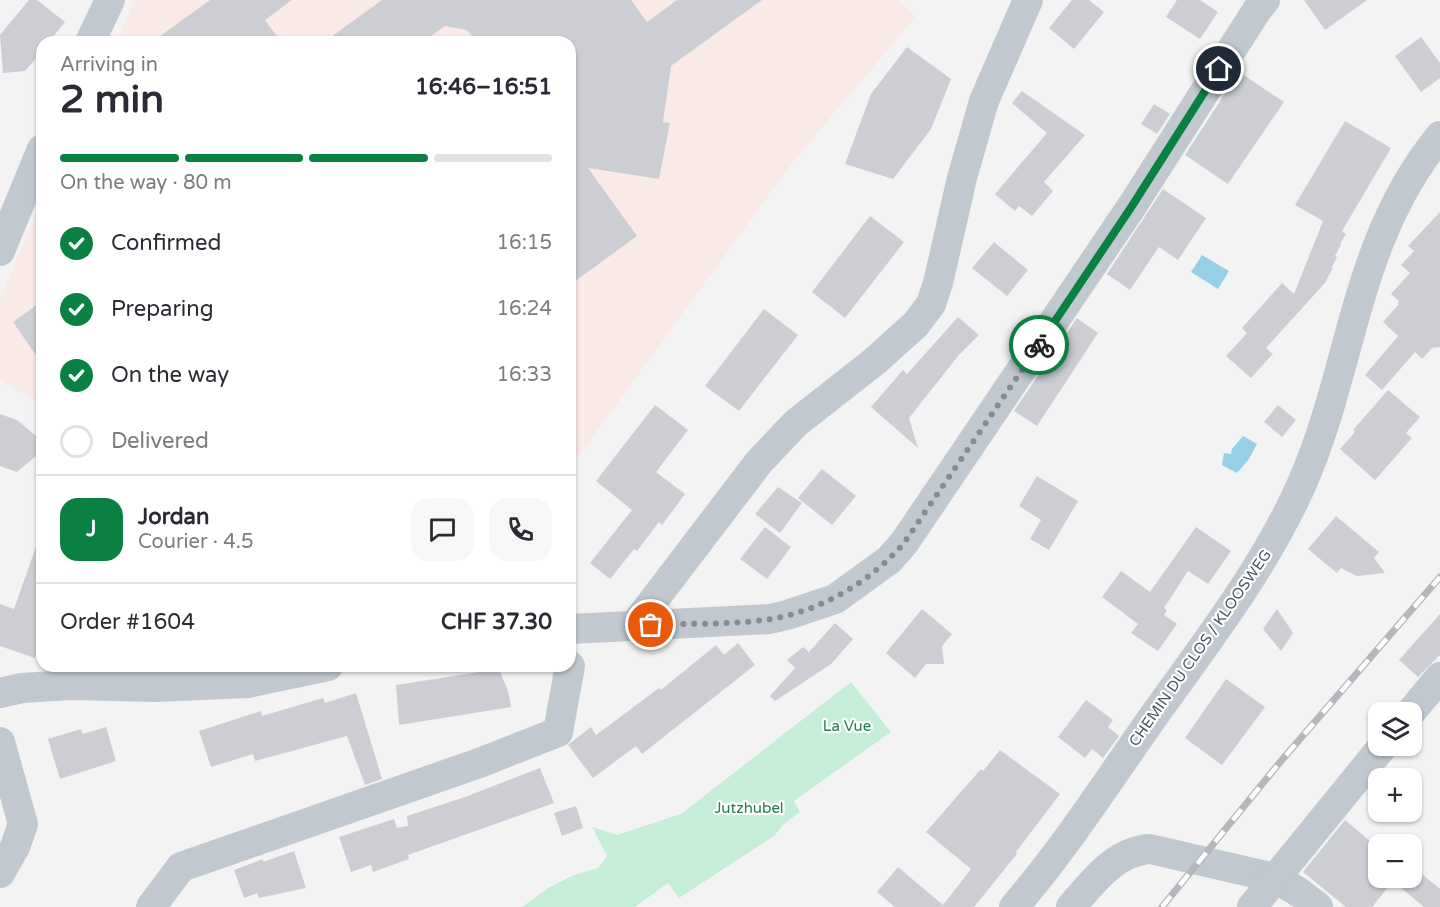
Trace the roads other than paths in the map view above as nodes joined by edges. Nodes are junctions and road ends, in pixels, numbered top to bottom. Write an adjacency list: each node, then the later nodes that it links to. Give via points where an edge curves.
1 (110, 0): 4 (street)
2 (1028, 0): 8 (street, via 981,109 931,304 916,324 796,423 759,462)
3 (1265, 0): 8 (street, via 1113,234 889,560 835,598 787,615)
4 (93, 36)
5 (1440, 136): 20 (street, CHEMIN DU CLOS / KLOOSWEG, via 1407,182 1387,219 1353,315 1326,418 1301,486 1274,542 1136,741)
6 (36, 164): 7 (street)
7 (0, 251)
8 (634, 626): 9 (street)
9 (576, 629)
10 (298, 672): 13 (street, via 248,682 155,687 71,685)
11 (569, 672): 19 (street, via 558,732 181,867)
12 (1440, 677): 14 (street)
13 (0, 693)
14 (1419, 702)
15 (0, 742): 17 (street, via 23,824 21,836)
16 (1375, 756): 18 (street)
17 (0, 873)
18 (1275, 878): 21 (street, via 1142,849 1117,860 1101,873); 22 (street); 23 (street)
19 (151, 907)
20 (1014, 907)
21 (1071, 907)
22 (1252, 907)
23 (1318, 907)

